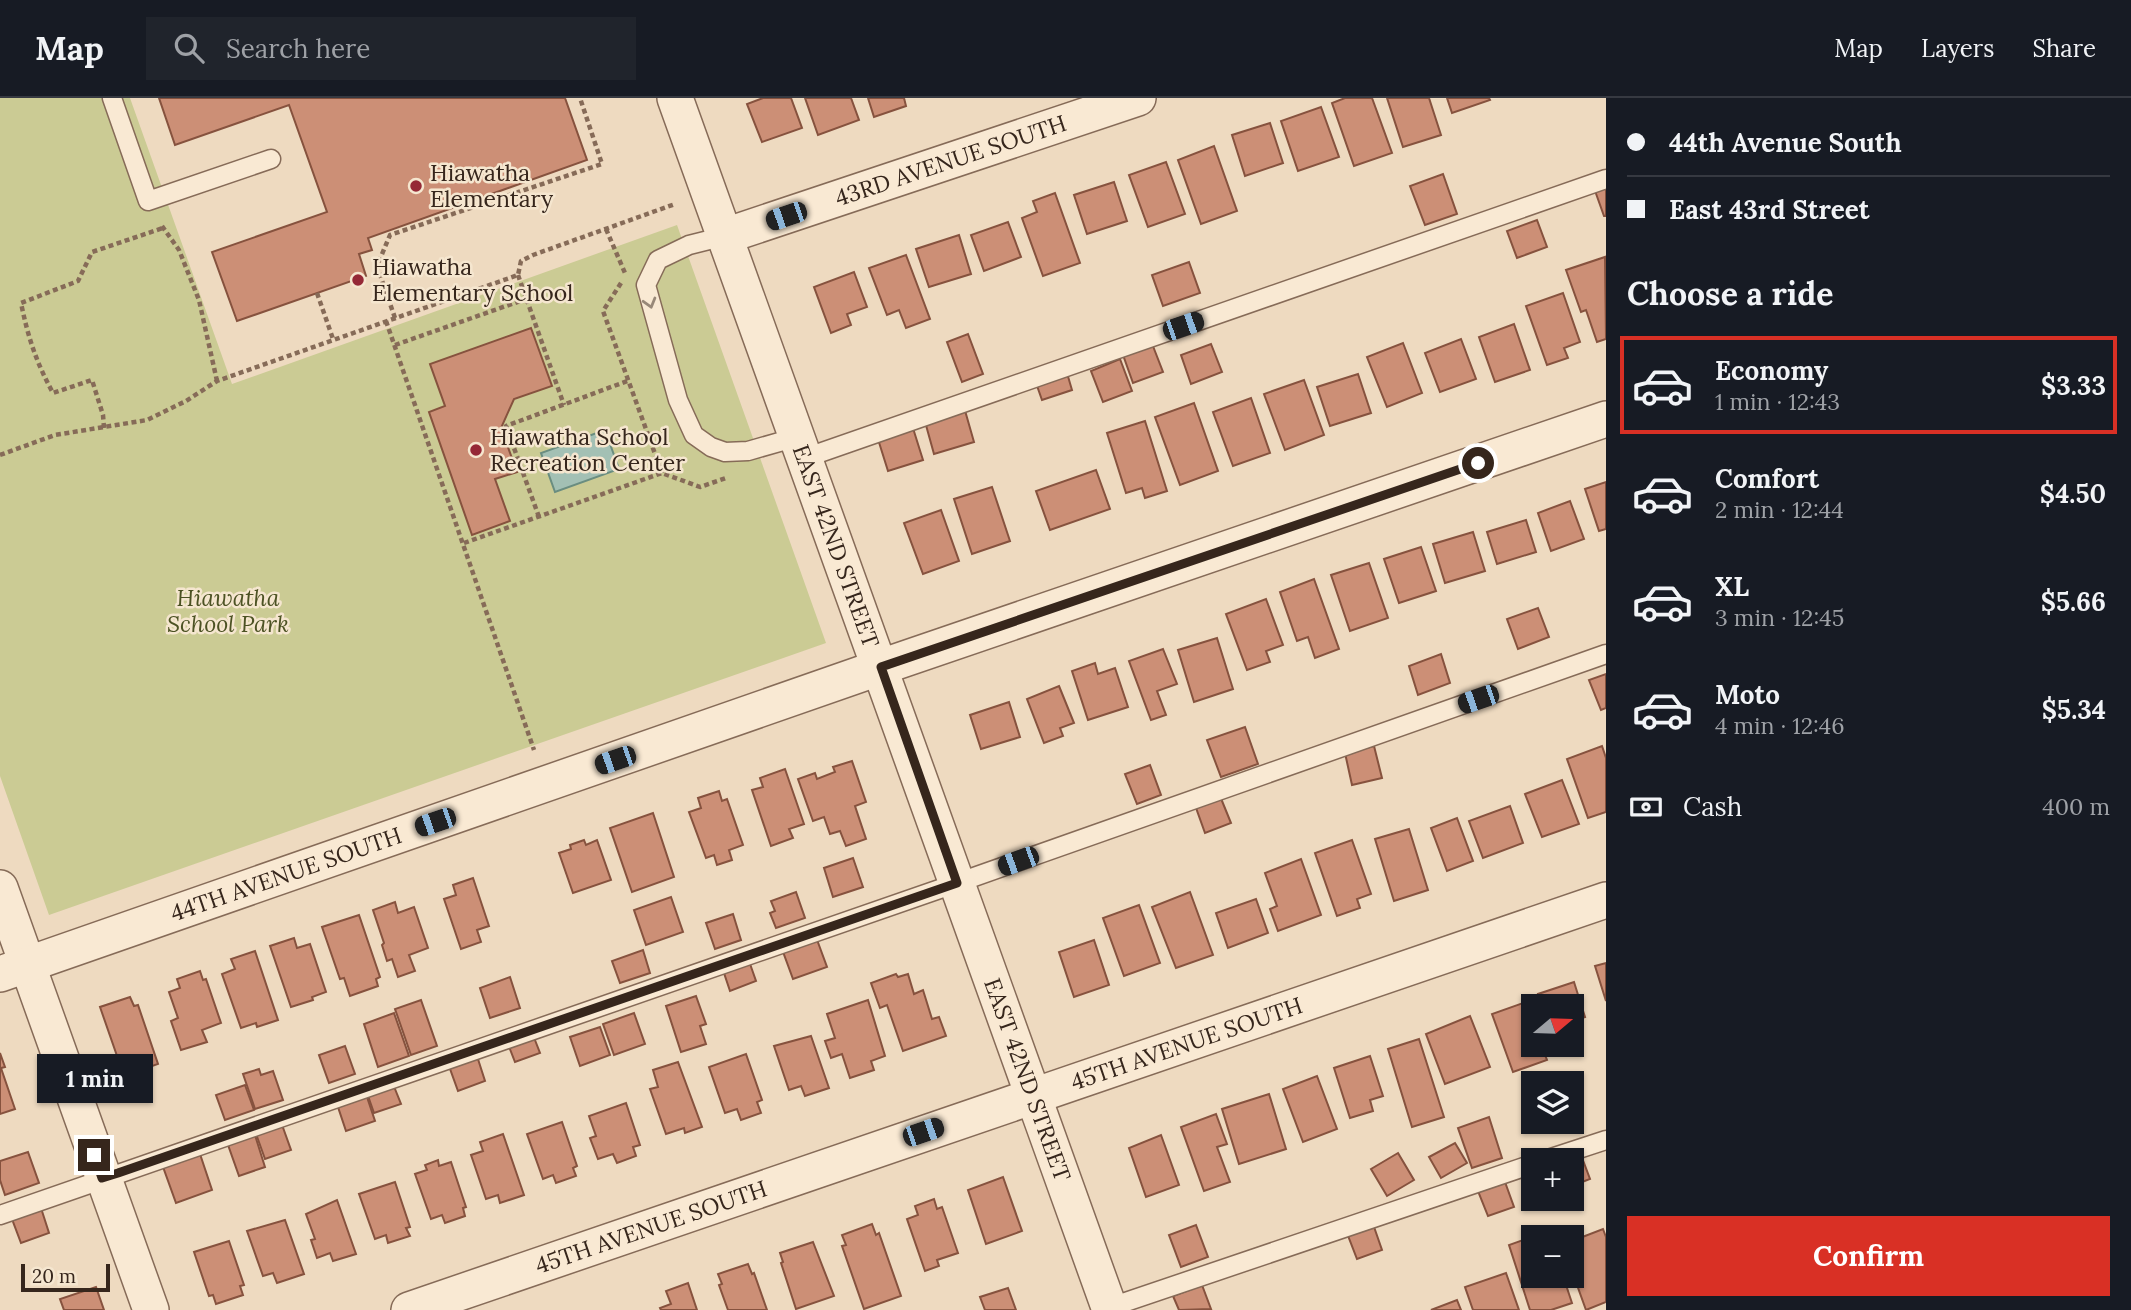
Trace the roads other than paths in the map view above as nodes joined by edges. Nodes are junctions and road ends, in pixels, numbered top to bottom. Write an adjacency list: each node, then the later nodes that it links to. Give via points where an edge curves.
1 (112, 98): 4 (lane, via 148,201)
2 (675, 98): 6 (street, EAST 42ND STREET)
3 (1138, 98): 6 (street, 43RD AVENUE SOUTH)
4 (271, 159)
5 (1606, 179): 8 (lane)
6 (725, 236): 8 (street, EAST 42ND STREET); 8 (lane, one-way to 8, via 689,245 659,260 646,285 678,400 694,435 711,447 725,452)
7 (1606, 419): 10 (street, 44TH AVENUE SOUTH)
8 (801, 447): 10 (street, EAST 42ND STREET)
9 (1606, 654): 11 (lane)
10 (881, 667): 11 (street, EAST 42ND STREET); 14 (street, 44TH AVENUE SOUTH)
11 (957, 883): 15 (street, EAST 42ND STREET); 19 (lane)
12 (0, 888): 14 (street)
13 (1606, 900): 15 (street, 45TH AVENUE SOUTH)
14 (13, 969): 19 (street)
15 (1034, 1096): 21 (street, EAST 42ND STREET); 23 (street, 45TH AVENUE SOUTH)
16 (1606, 1140): 17 (lane)
17 (1582, 1148)
18 (1521, 1168): 21 (lane)
19 (102, 1178): 20 (lane); 22 (street)
20 (0, 1215)
21 (1107, 1309)
22 (151, 1310)
23 (409, 1310)

